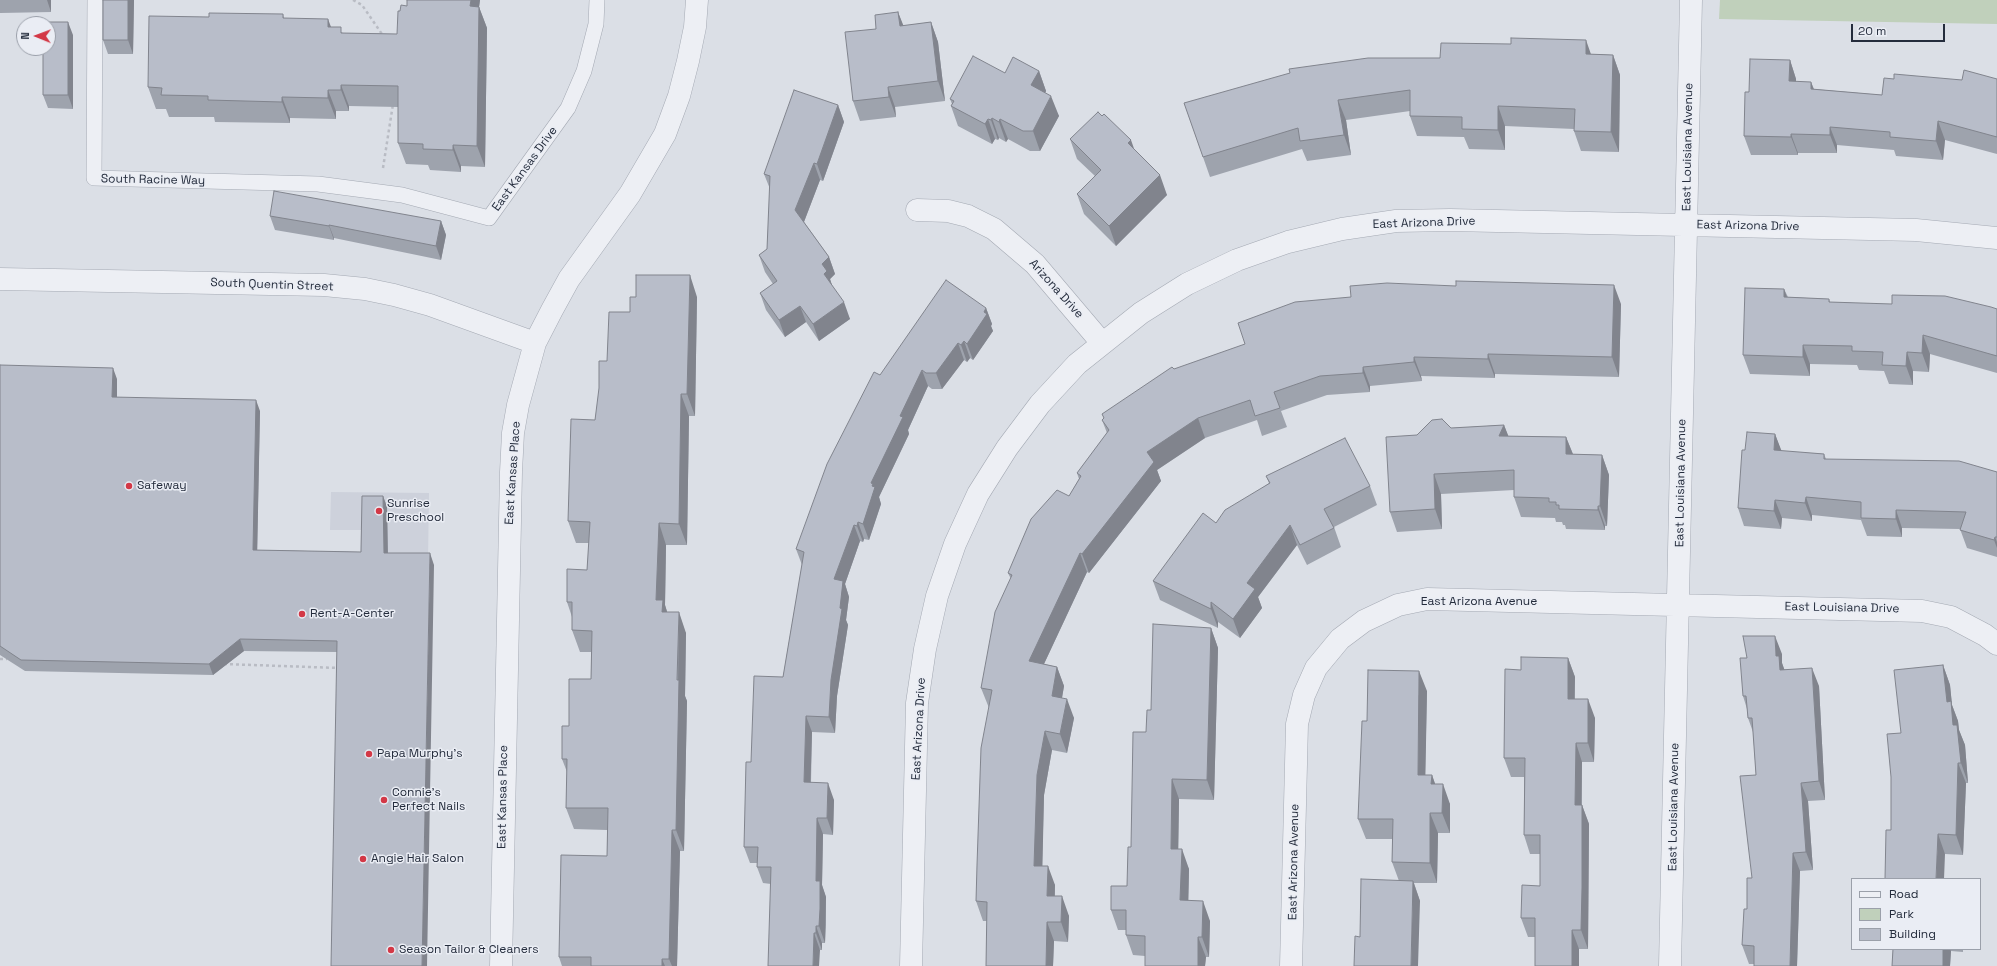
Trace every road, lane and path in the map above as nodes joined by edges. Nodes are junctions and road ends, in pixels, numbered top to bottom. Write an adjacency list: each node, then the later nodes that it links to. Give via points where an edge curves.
1 (95, 0): 9 (lane, South Racine Way, via 94,178)
2 (353, 0): 6 (path, via 362,5)
3 (597, 0): 9 (lane, East Kansas Drive, via 596,24 584,71 568,108 490,218 402,195)
4 (697, 0): 15 (street, East Kansas Place, via 688,61 665,134 630,194 569,279)
5 (1691, 0): 11 (street, East Louisiana Avenue)
6 (385, 38)
7 (393, 98): 8 (path)
8 (382, 175)
9 (318, 184)
10 (917, 210): 14 (street, Arizona Drive, via 948,211 968,216 994,229 1035,264)
11 (1687, 225): 12 (street, East Arizona Drive, via 1916,230); 14 (street, East Arizona Drive, via 1450,220 1396,221 1342,229 1288,242 1237,260 1187,284); 16 (street, East Louisiana Avenue)
12 (1997, 238)
13 (0, 279): 15 (street, South Quentin Street, via 324,285 365,289 430,305)
14 (1102, 342): 23 (street, East Arizona Drive, via 1077,364 1040,404 1007,448 975,502 955,544 937,596 925,649 917,704)
15 (535, 343): 22 (street, East Kansas Place, via 513,434)
16 (1678, 604): 17 (street, East Louisiana Drive, via 1922,610 1951,618); 24 (street, East Arizona Avenue, via 1427,599 1398,605 1364,620 1340,639 1316,668 1304,695 1297,724); 25 (street, East Louisiana Avenue)
17 (1997, 644)
18 (0, 659): 19 (path)
19 (8, 659)
20 (220, 664): 21 (path, via 339,667)
21 (338, 674)
22 (501, 966)
23 (911, 966)
24 (1291, 966)
25 (1670, 966)

